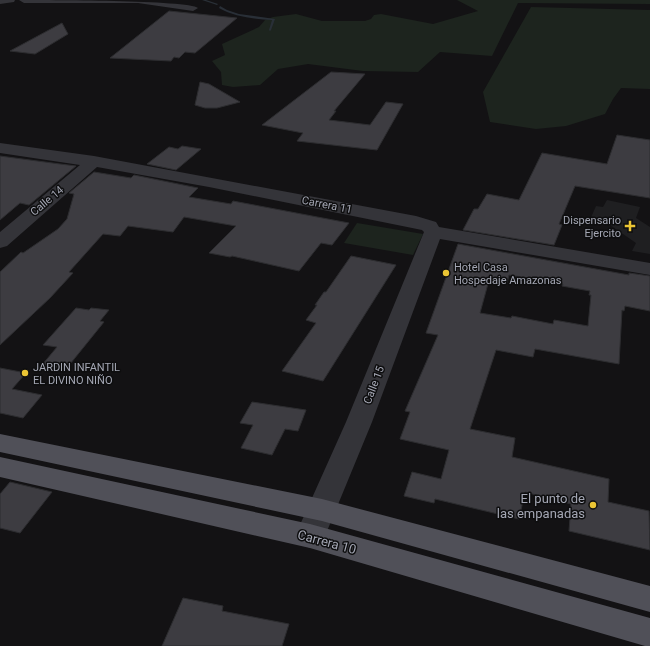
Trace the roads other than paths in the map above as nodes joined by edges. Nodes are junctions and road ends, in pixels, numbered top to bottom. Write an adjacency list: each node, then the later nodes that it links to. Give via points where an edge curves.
1 (10, 0): 3 (street)
2 (24, 0): 4 (street, via 138,0)
3 (0, 1)
4 (193, 8)
5 (0, 148): 6 (street, Carrera 11)
6 (94, 161): 7 (street, Carrera 11, via 416,222 429,226); 8 (street, Calle 14)
7 (433, 232): 9 (street, Carrera 11); 12 (street, Calle 15)
8 (0, 242)
9 (650, 270)
10 (0, 443): 12 (main road)
11 (0, 467): 13 (main road, Carrera 10)
12 (322, 510): 13 (street, Calle 15); 14 (main road)
13 (310, 536): 15 (main road, Carrera 10)
14 (650, 600)
15 (650, 632)

